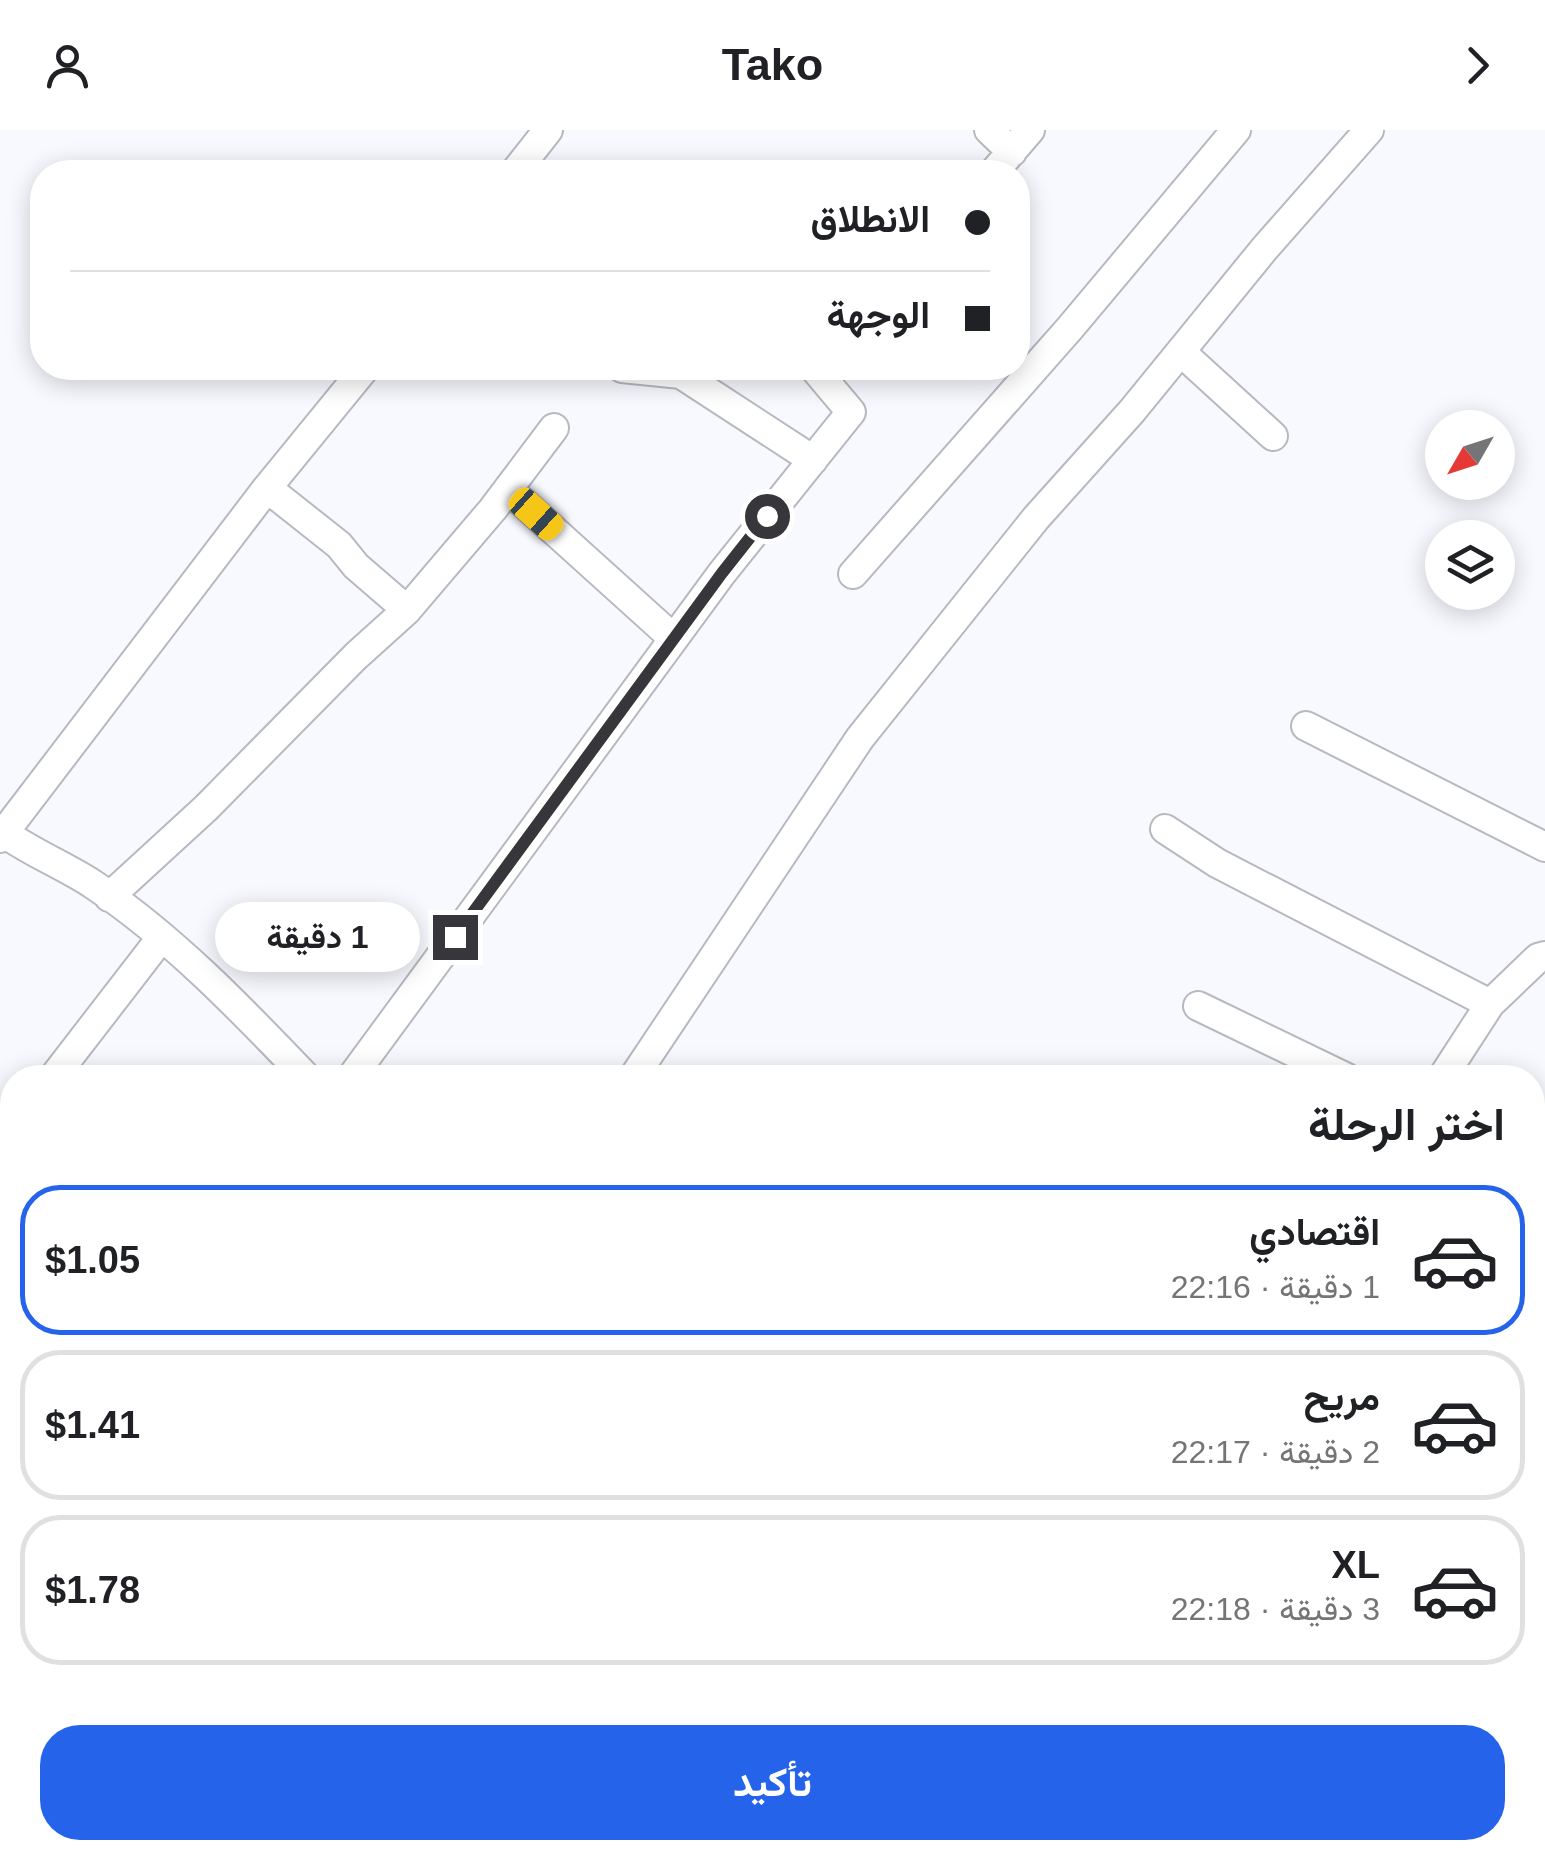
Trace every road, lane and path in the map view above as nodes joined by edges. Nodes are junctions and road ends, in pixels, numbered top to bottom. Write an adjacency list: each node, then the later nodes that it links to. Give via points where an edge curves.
1 (548, 130): 6 (street)
2 (988, 130): 7 (street)
3 (1030, 130): 8 (street)
4 (1236, 130): 10 (street)
5 (1369, 130): 9 (street)
6 (524, 160)
7 (1002, 160)
8 (1005, 160)
9 (1181, 352): 16 (street); 35 (street, via 1036,518 860,738)
10 (1030, 373)
11 (354, 380): 18 (street)
12 (691, 380): 17 (street)
13 (824, 380): 17 (street, via 851,412)
14 (1024, 380): 20 (street)
15 (554, 428): 19 (street)
16 (1273, 436)
17 (813, 460): 22 (street)
18 (266, 488): 21 (street); 25 (street)
19 (508, 489): 21 (street); 22 (street)
20 (852, 574)
21 (407, 610): 27 (street)
22 (674, 638): 34 (street)
23 (1306, 726): 26 (street)
24 (1165, 829): 30 (street, via 1216,863)
25 (1, 834): 27 (street)
26 (1545, 847)
27 (109, 897): 28 (street)
28 (160, 938): 32 (street); 33 (street, via 221,988)
29 (1545, 956): 30 (street)
30 (1490, 1004): 37 (street)
31 (1198, 1006): 36 (street)
32 (63, 1065)
33 (295, 1065)
34 (362, 1065)
35 (643, 1065)
36 (1320, 1065)
37 (1450, 1065)

